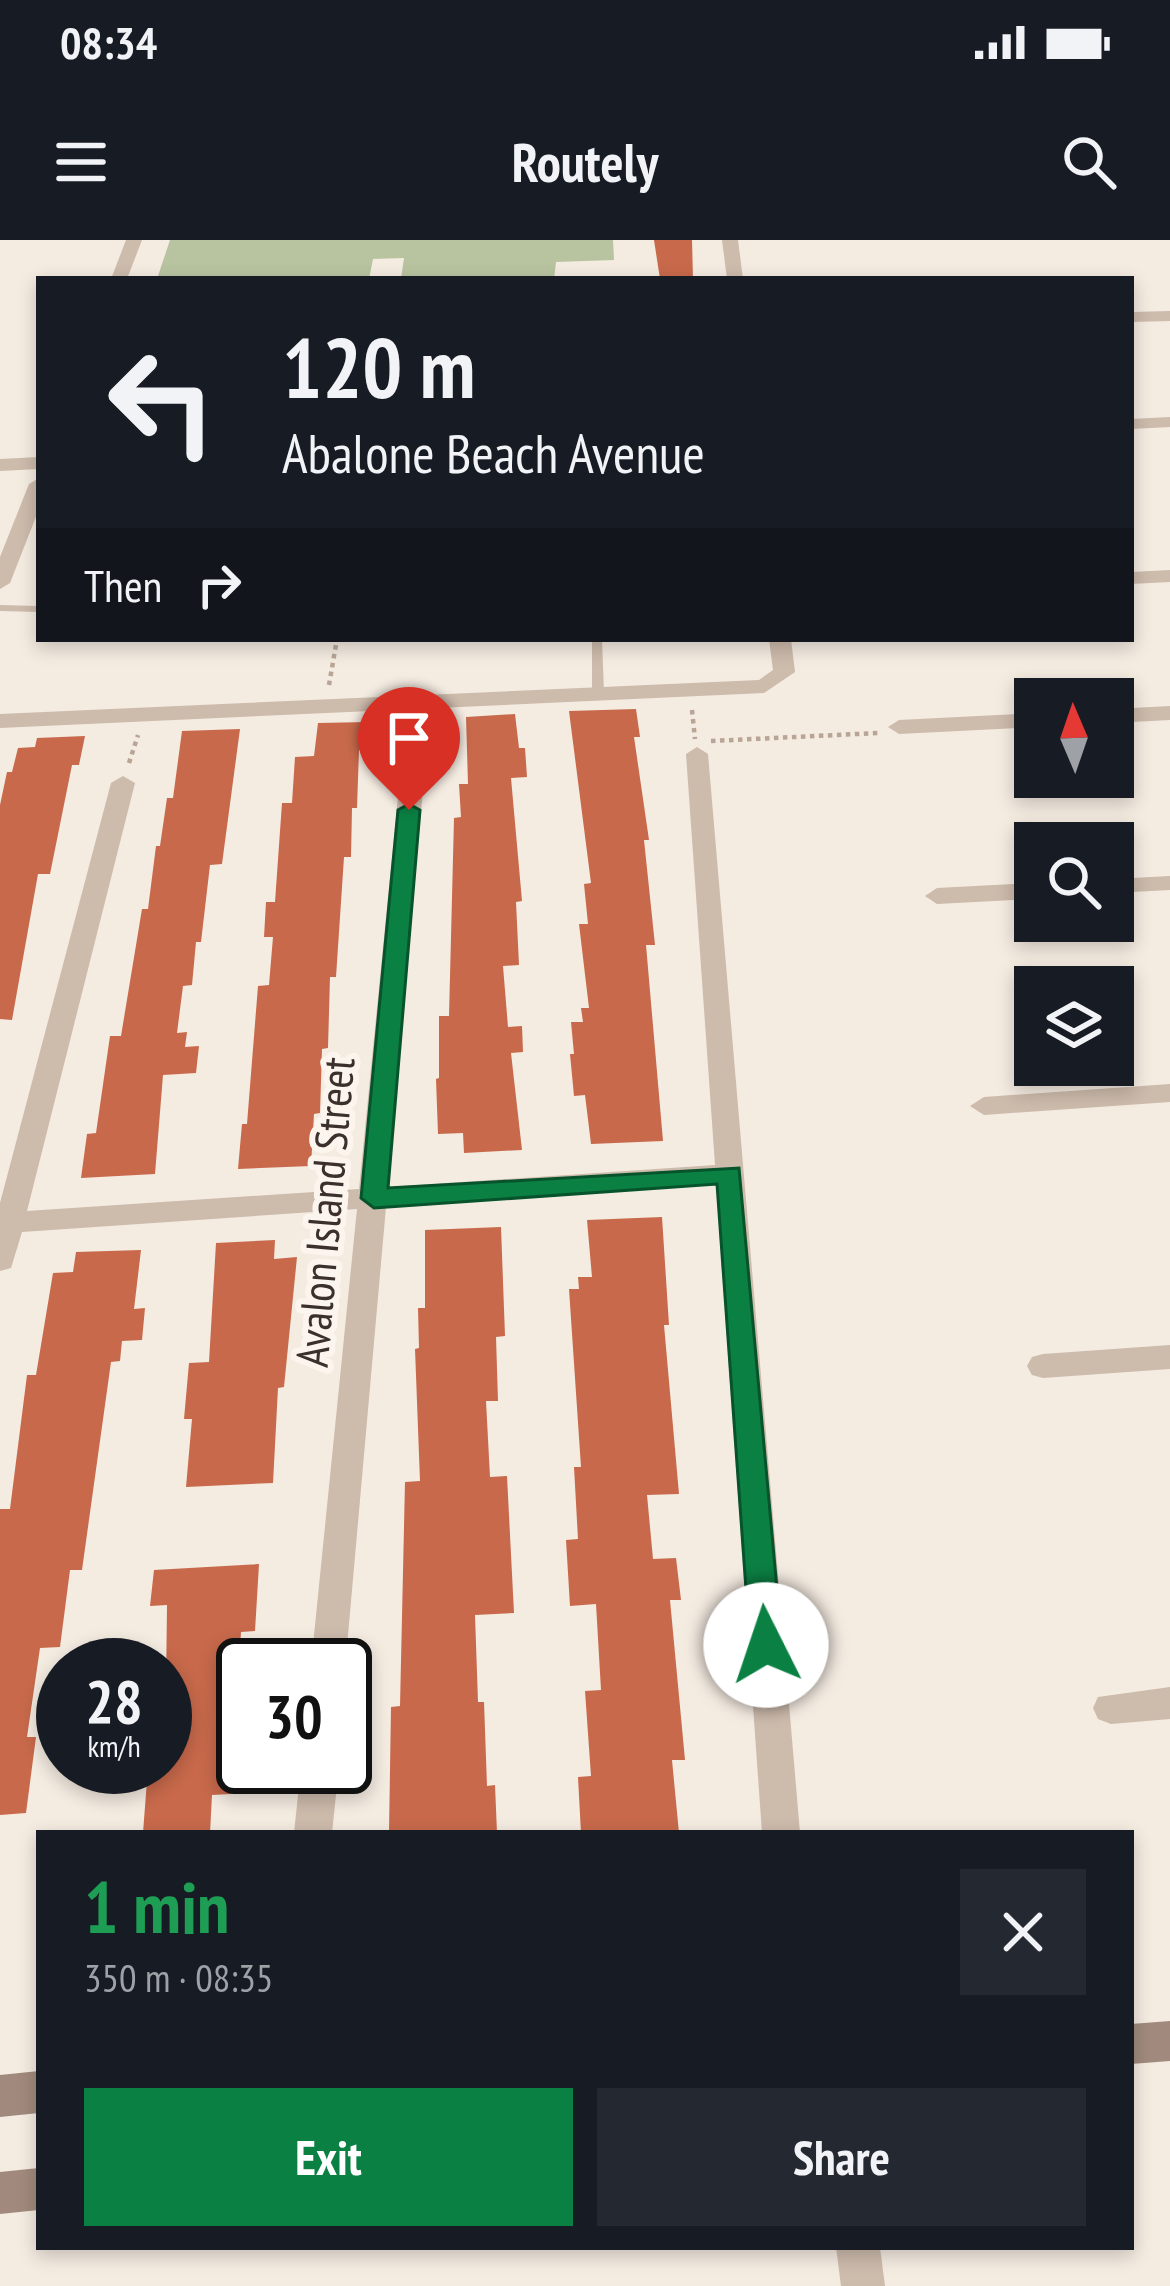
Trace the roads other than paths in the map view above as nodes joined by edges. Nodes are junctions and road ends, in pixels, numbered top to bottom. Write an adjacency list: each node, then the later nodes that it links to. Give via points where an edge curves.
1 (134, 240): 3 (street)
2 (730, 240): 4 (street)
3 (120, 276)
4 (735, 276)
5 (1170, 316): 6 (street)
6 (1134, 317)
7 (1170, 422): 8 (street)
8 (1134, 424)
9 (36, 463): 10 (street)
10 (0, 465)
11 (36, 492): 14 (street)
12 (1170, 576): 13 (street)
13 (1134, 578)
14 (0, 583)
15 (0, 608): 16 (lane)
16 (36, 609)
17 (597, 642): 19 (lane)
18 (780, 642): 19 (street, via 784,672 774,680)
19 (598, 693): 22 (street)
20 (1170, 713): 21 (street)
21 (1134, 715)
22 (0, 721)
23 (1014, 721): 24 (street)
24 (899, 727)
25 (696, 748): 34 (street)
26 (413, 767): 35 (street, Avalon Island Street)
27 (123, 783): 36 (street)
28 (1170, 883): 29 (street)
29 (1134, 885)
30 (1014, 892): 31 (street)
31 (937, 896)
32 (1170, 1093): 33 (street)
33 (984, 1106)
34 (729, 1174): 35 (street); 45 (street)
35 (374, 1198): 36 (street); 40 (street, Avalon Island Street)
36 (5, 1223): 37 (street)
37 (0, 1260)
38 (1170, 1357): 39 (street)
39 (1043, 1366)
40 (332, 1638)
41 (1170, 1703): 42 (street)
42 (1112, 1708)
43 (318, 1794): 44 (street)
44 (314, 1830)
45 (781, 1830)
46 (1170, 2041): 47 (main road)
47 (1134, 2044)
48 (36, 2092): 49 (main road)
49 (0, 2096)
50 (36, 2189): 51 (main road)
51 (0, 2193)
52 (858, 2250): 53 (street)
53 (863, 2286)

